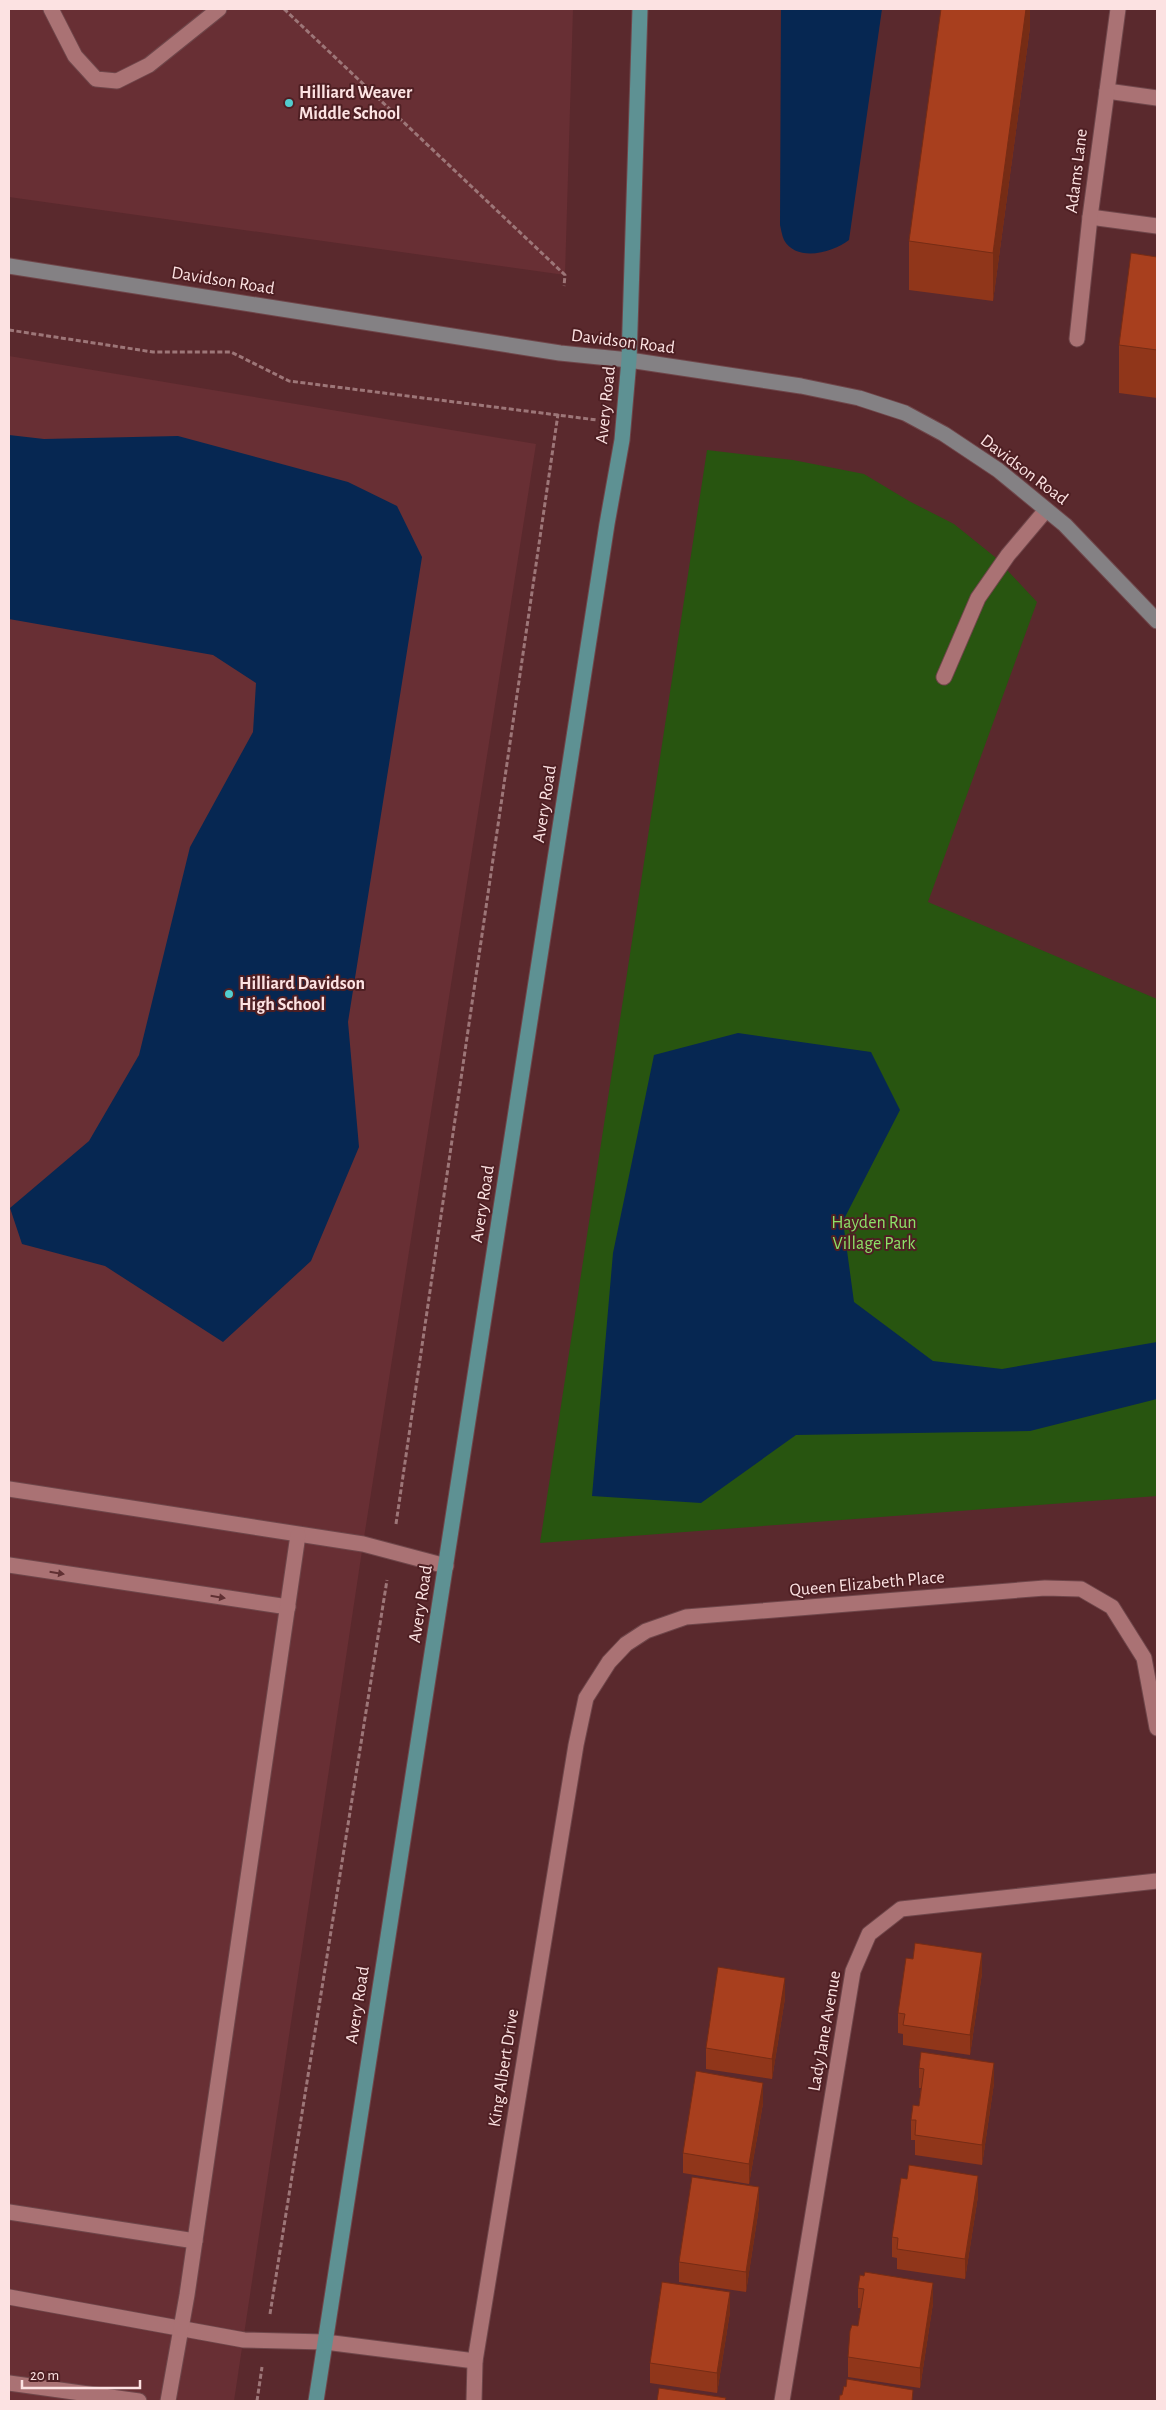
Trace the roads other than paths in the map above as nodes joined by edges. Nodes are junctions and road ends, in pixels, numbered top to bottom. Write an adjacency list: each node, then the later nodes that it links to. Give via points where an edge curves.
1 (51, 9): 2 (street, via 76,56 96,79 117,81 150,65)
2 (219, 9)
3 (640, 9): 11 (main road, Avery Road)
4 (1118, 9): 5 (street, Adams Lane)
5 (1107, 91): 6 (street); 7 (street, Adams Lane)
6 (1157, 98)
7 (1090, 217): 8 (street); 10 (street, Adams Lane)
8 (1157, 226)
9 (9, 266): 11 (main road, Davidson Road, via 560,354)
10 (1077, 339)
11 (630, 360): 12 (main road, Davidson Road, via 801,386 859,398 905,413 998,470); 18 (main road, Avery Road, via 623,424)
12 (1046, 510): 13 (main road, Davidson Road, via 1065,525); 14 (street, via 1008,555 978,598)
13 (1157, 621)
14 (944, 677)
15 (9, 1489): 16 (street)
16 (298, 1534): 18 (street, via 363,1544); 19 (street)
17 (9, 1565): 19 (street, one-way to 19)
18 (446, 1566): 27 (main road, Avery Road)
19 (288, 1607): 24 (street)
20 (626, 1644): 21 (street, Queen Elizabeth Place, via 646,1631 686,1617 1045,1588 1081,1589 1112,1607 1144,1658); 28 (street, King Albert Drive, via 608,1662 586,1698 576,1745)
21 (1157, 1728)
22 (1157, 1881): 34 (street, Lady Jane Avenue, via 901,1908 869,1934 853,1971)
23 (9, 2212): 24 (street)
24 (195, 2241): 26 (street)
25 (9, 2298): 26 (street)
26 (180, 2329): 27 (street, via 244,2340); 31 (street)
27 (326, 2342): 28 (street); 32 (main road, Avery Road)
28 (475, 2361): 33 (street, King Albert Drive)
29 (9, 2383): 30 (street)
30 (139, 2401)
31 (168, 2401)
32 (316, 2401)
33 (474, 2401)
34 (782, 2401)

